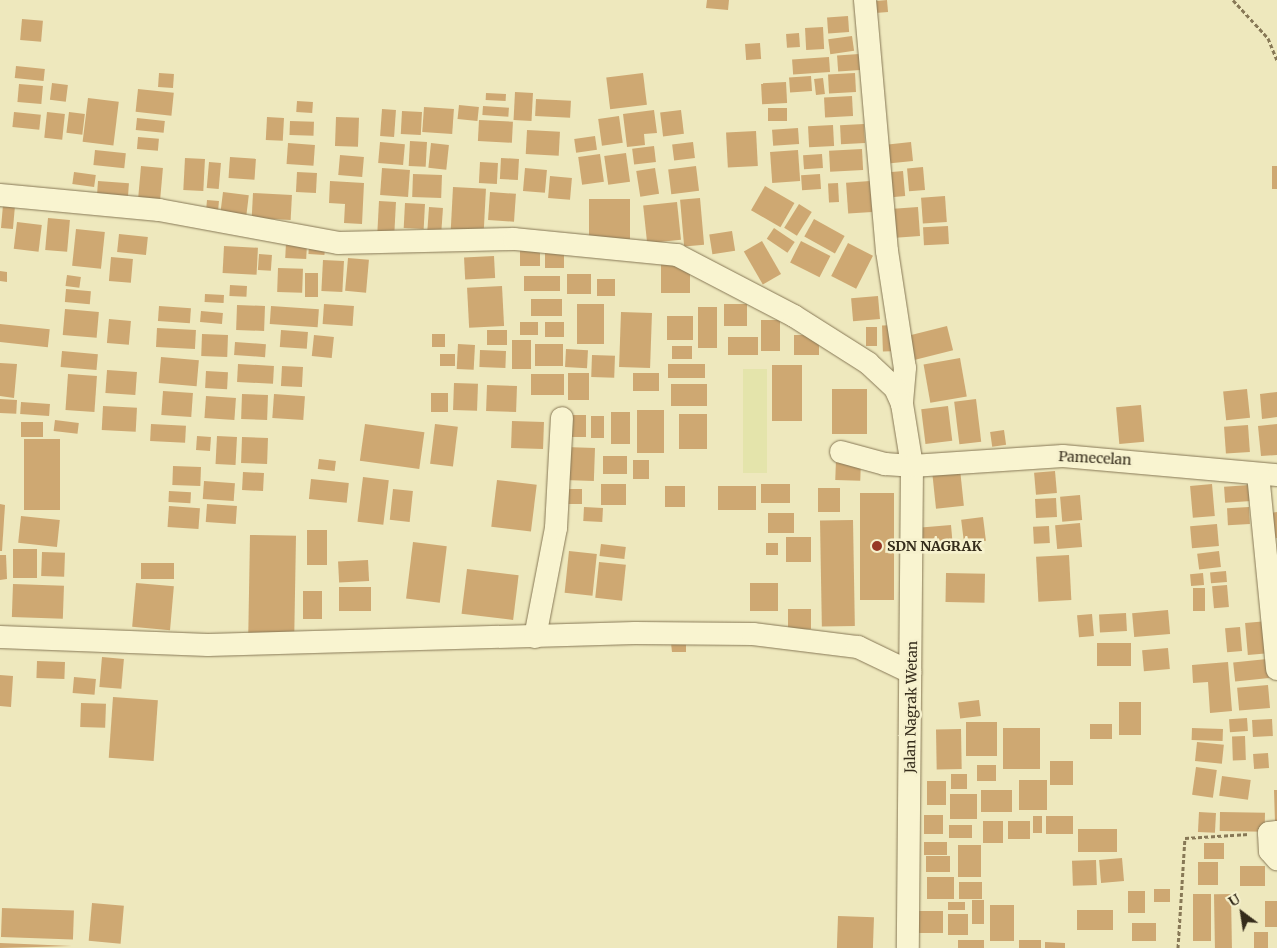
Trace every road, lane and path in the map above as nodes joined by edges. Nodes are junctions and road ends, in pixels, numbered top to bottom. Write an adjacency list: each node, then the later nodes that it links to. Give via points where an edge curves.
1 (865, 0): 5 (street, via 887,251 905,368)
2 (1233, 0): 3 (path, via 1268,38)
3 (1277, 60)
4 (0, 195): 5 (street, via 159,210 338,243 514,239 677,255 794,316 868,363 894,388)
5 (902, 404): 8 (street, Jalan Nagrak Wetan)
6 (562, 418): 11 (street, via 556,528)
7 (841, 452): 8 (street, Pamecelan, via 885,464)
8 (912, 466): 9 (street, Pamecelan, via 1063,456); 13 (street, Jalan Nagrak Wetan)
9 (1268, 474): 12 (street)
10 (0, 637): 11 (street, via 208,645)
11 (535, 637): 13 (street, via 777,635 858,647)
12 (1277, 669)
13 (910, 672): 16 (street, Jalan Nagrak Wetan)
14 (1273, 833): 15 (street, via 1270,851); 17 (path, via 1185,838)
15 (1277, 859)
16 (908, 948)
17 (1178, 948)

